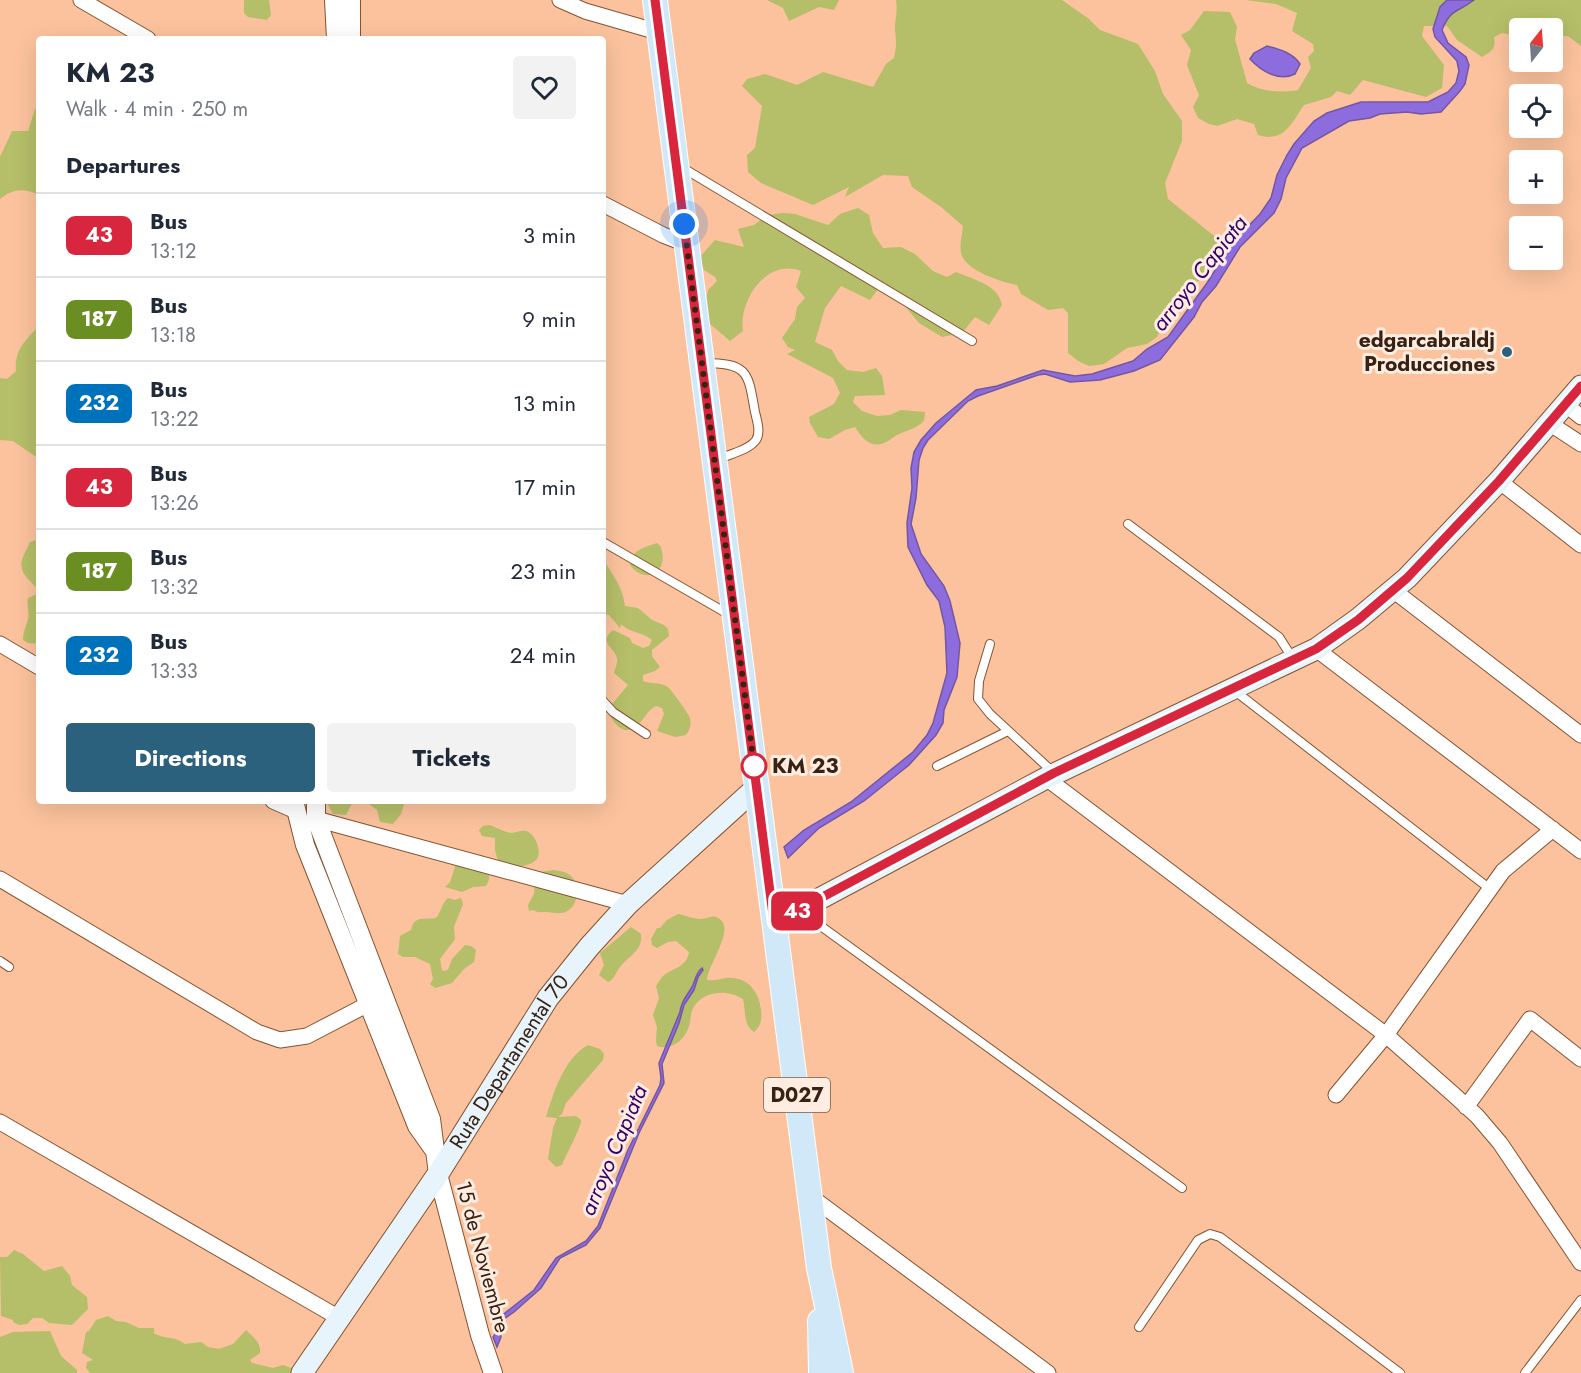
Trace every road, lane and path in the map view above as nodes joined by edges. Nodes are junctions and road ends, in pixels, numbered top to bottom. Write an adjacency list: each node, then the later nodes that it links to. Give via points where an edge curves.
1 (81, 0): 7 (street)
2 (334, 0): 8 (street)
3 (351, 0): 9 (street)
4 (560, 0): 6 (street)
5 (655, 0): 6 (main road, D027)
6 (658, 32): 10 (main road, D027)
7 (143, 36)
8 (336, 36)
9 (351, 36)
10 (676, 164): 12 (main road, D027); 13 (lane)
11 (606, 206): 12 (street)
12 (686, 243): 14 (main road, D027)
13 (972, 341)
14 (702, 363): 19 (main road, D027); 19 (lane, via 724,363 749,377 759,432 752,445)
15 (1581, 386): 16 (main road)
16 (1573, 411): 17 (main road)
17 (1549, 423): 18 (street); 20 (main road)
18 (1581, 444)
19 (715, 460): 25 (main road, D027)
20 (1499, 481): 23 (street); 24 (main road)
21 (1128, 524): 29 (lane, via 1279,637)
22 (606, 544): 25 (lane)
23 (1581, 545)
24 (1393, 590): 28 (main road); 35 (street)
25 (735, 618): 38 (main road, D027)
26 (0, 644): 30 (street)
27 (990, 644): 33 (lane, via 978,699)
28 (1316, 649): 29 (main road); 41 (street)
29 (1294, 660): 31 (main road)
30 (36, 665)
31 (1232, 689): 37 (main road); 44 (lane)
32 (606, 704): 34 (lane)
33 (1008, 730): 36 (lane); 37 (lane)
34 (646, 734)
35 (1581, 735)
36 (937, 765)
37 (1050, 776): 46 (main road); 51 (street)
38 (757, 788): 45 (main road, Ruta Departamental 70); 47 (main road, D027)
39 (295, 806): 50 (street, via 305,845)
40 (316, 810): 45 (street); 50 (street)
41 (1553, 829): 42 (street); 44 (street, via 1503,871)
42 (1581, 850)
43 (0, 879): 50 (street, via 257,1032 280,1040 307,1036)
44 (1490, 889): 51 (street)
45 (628, 904): 56 (main road, Ruta Departamental 70, via 548,998)
46 (799, 910): 47 (main road); 57 (lane)
47 (774, 923): 58 (main road, D027)
48 (0, 962): 49 (lane)
49 (9, 967)
50 (376, 1000): 56 (street, 15 de Noviembre, via 431,1119)
51 (1386, 1035): 53 (street); 54 (street)
52 (1581, 1059): 54 (street, via 1530,1019)
53 (1336, 1095)
54 (1466, 1107): 59 (street, via 1500,1143)
55 (0, 1122): 62 (street)
56 (438, 1174): 62 (main road, Ruta Departamental 70); 65 (street, 15 de Noviembre)
57 (1182, 1188)
58 (810, 1197): 60 (main road, D027); 68 (street)
59 (1581, 1263)
60 (819, 1268): 66 (main road, D027); 67 (main road, D027)
61 (1581, 1300): 70 (lane)
62 (341, 1318): 64 (main road, Ruta Departamental 70)
63 (1139, 1327): 69 (lane, via 1198,1240 1210,1234 1220,1237)
64 (302, 1373)
65 (493, 1373)
66 (821, 1373)
67 (841, 1373)
68 (1048, 1373)
69 (1400, 1373)
70 (1525, 1373)

